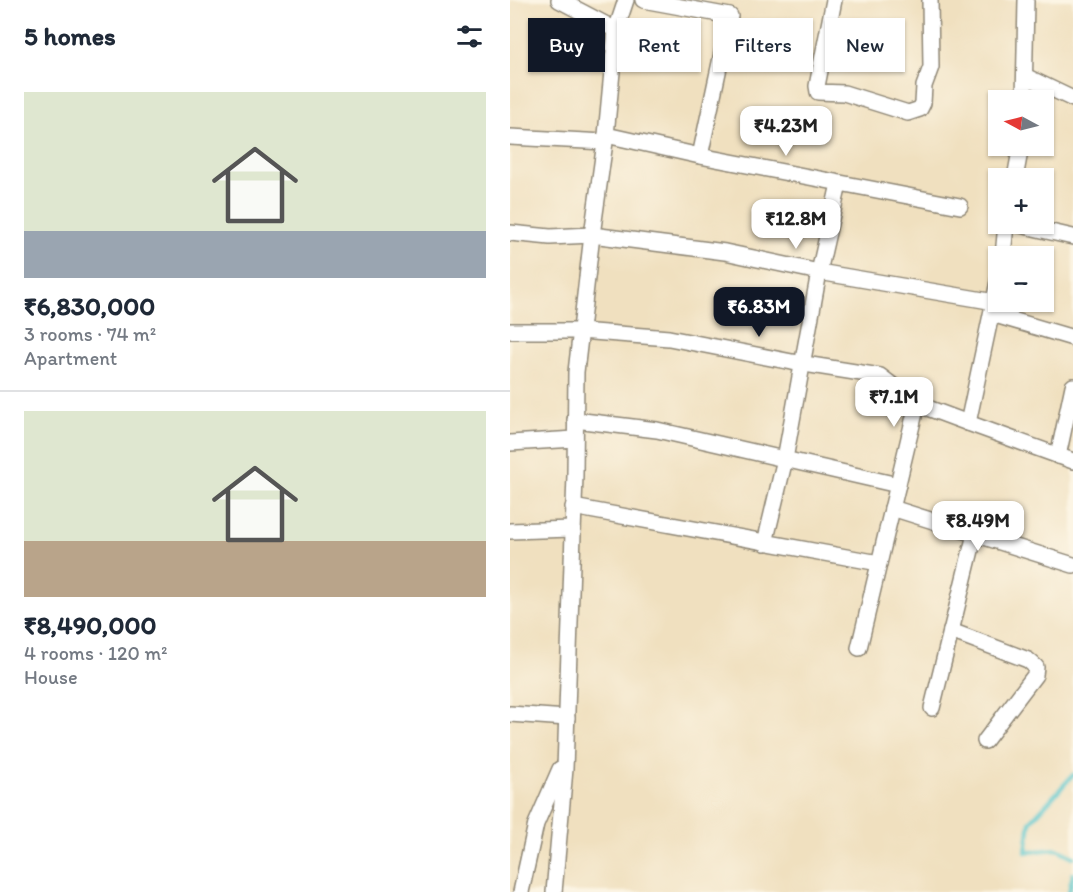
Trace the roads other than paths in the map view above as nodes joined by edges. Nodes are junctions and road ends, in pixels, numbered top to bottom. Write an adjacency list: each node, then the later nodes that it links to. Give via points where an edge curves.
1 (559, 0): 7 (street)
2 (626, 0): 7 (street)
3 (643, 0): 13 (street, via 730,16)
4 (834, 0): 5 (street, via 818,92 844,93 908,114 920,109 923,103 931,67)
5 (930, 0)
6 (1026, 0): 8 (street)
7 (616, 30): 12 (street)
8 (1025, 76): 9 (street); 10 (street)
9 (1024, 90)
10 (1073, 99)
11 (510, 137): 12 (street)
12 (605, 138): 13 (street); 18 (street)
13 (699, 156): 14 (street)
14 (839, 184): 15 (street); 20 (street)
15 (960, 206)
16 (510, 233): 18 (street, via 550,237)
17 (1054, 233): 19 (street)
18 (592, 235): 20 (street, via 725,252); 25 (street)
19 (1073, 237)
20 (819, 272): 21 (street); 27 (street)
21 (988, 307)
22 (992, 312): 31 (street)
23 (1004, 312): 26 (street)
24 (510, 331): 25 (street)
25 (580, 331): 27 (street, via 669,338); 30 (street)
26 (1073, 338)
27 (802, 363): 29 (street, via 880,376); 35 (street)
28 (1073, 386): 34 (street)
29 (917, 404): 31 (street); 36 (street)
30 (575, 420): 32 (street); 35 (street, via 657,430)
31 (968, 423): 34 (street)
32 (575, 439): 33 (street); 37 (street)
33 (510, 442)
34 (1066, 458)
35 (785, 459): 36 (street); 42 (street)
36 (898, 485): 38 (street)
37 (573, 507): 39 (street); 42 (street)
38 (892, 508): 41 (street); 43 (street)
39 (572, 529): 40 (street); 49 (street)
40 (510, 531)
41 (975, 534): 44 (street); 45 (street)
42 (765, 543): 43 (street)
43 (879, 563): 46 (street)
44 (1073, 565)
45 (951, 631): 47 (street); 50 (street, via 1028,660 1036,667 1035,675)
46 (860, 648)
47 (932, 708)
48 (510, 714): 49 (street)
49 (567, 717): 51 (street)
50 (986, 741)
51 (565, 759): 52 (street, via 536,824); 53 (street)
52 (521, 892)
53 (554, 892)

